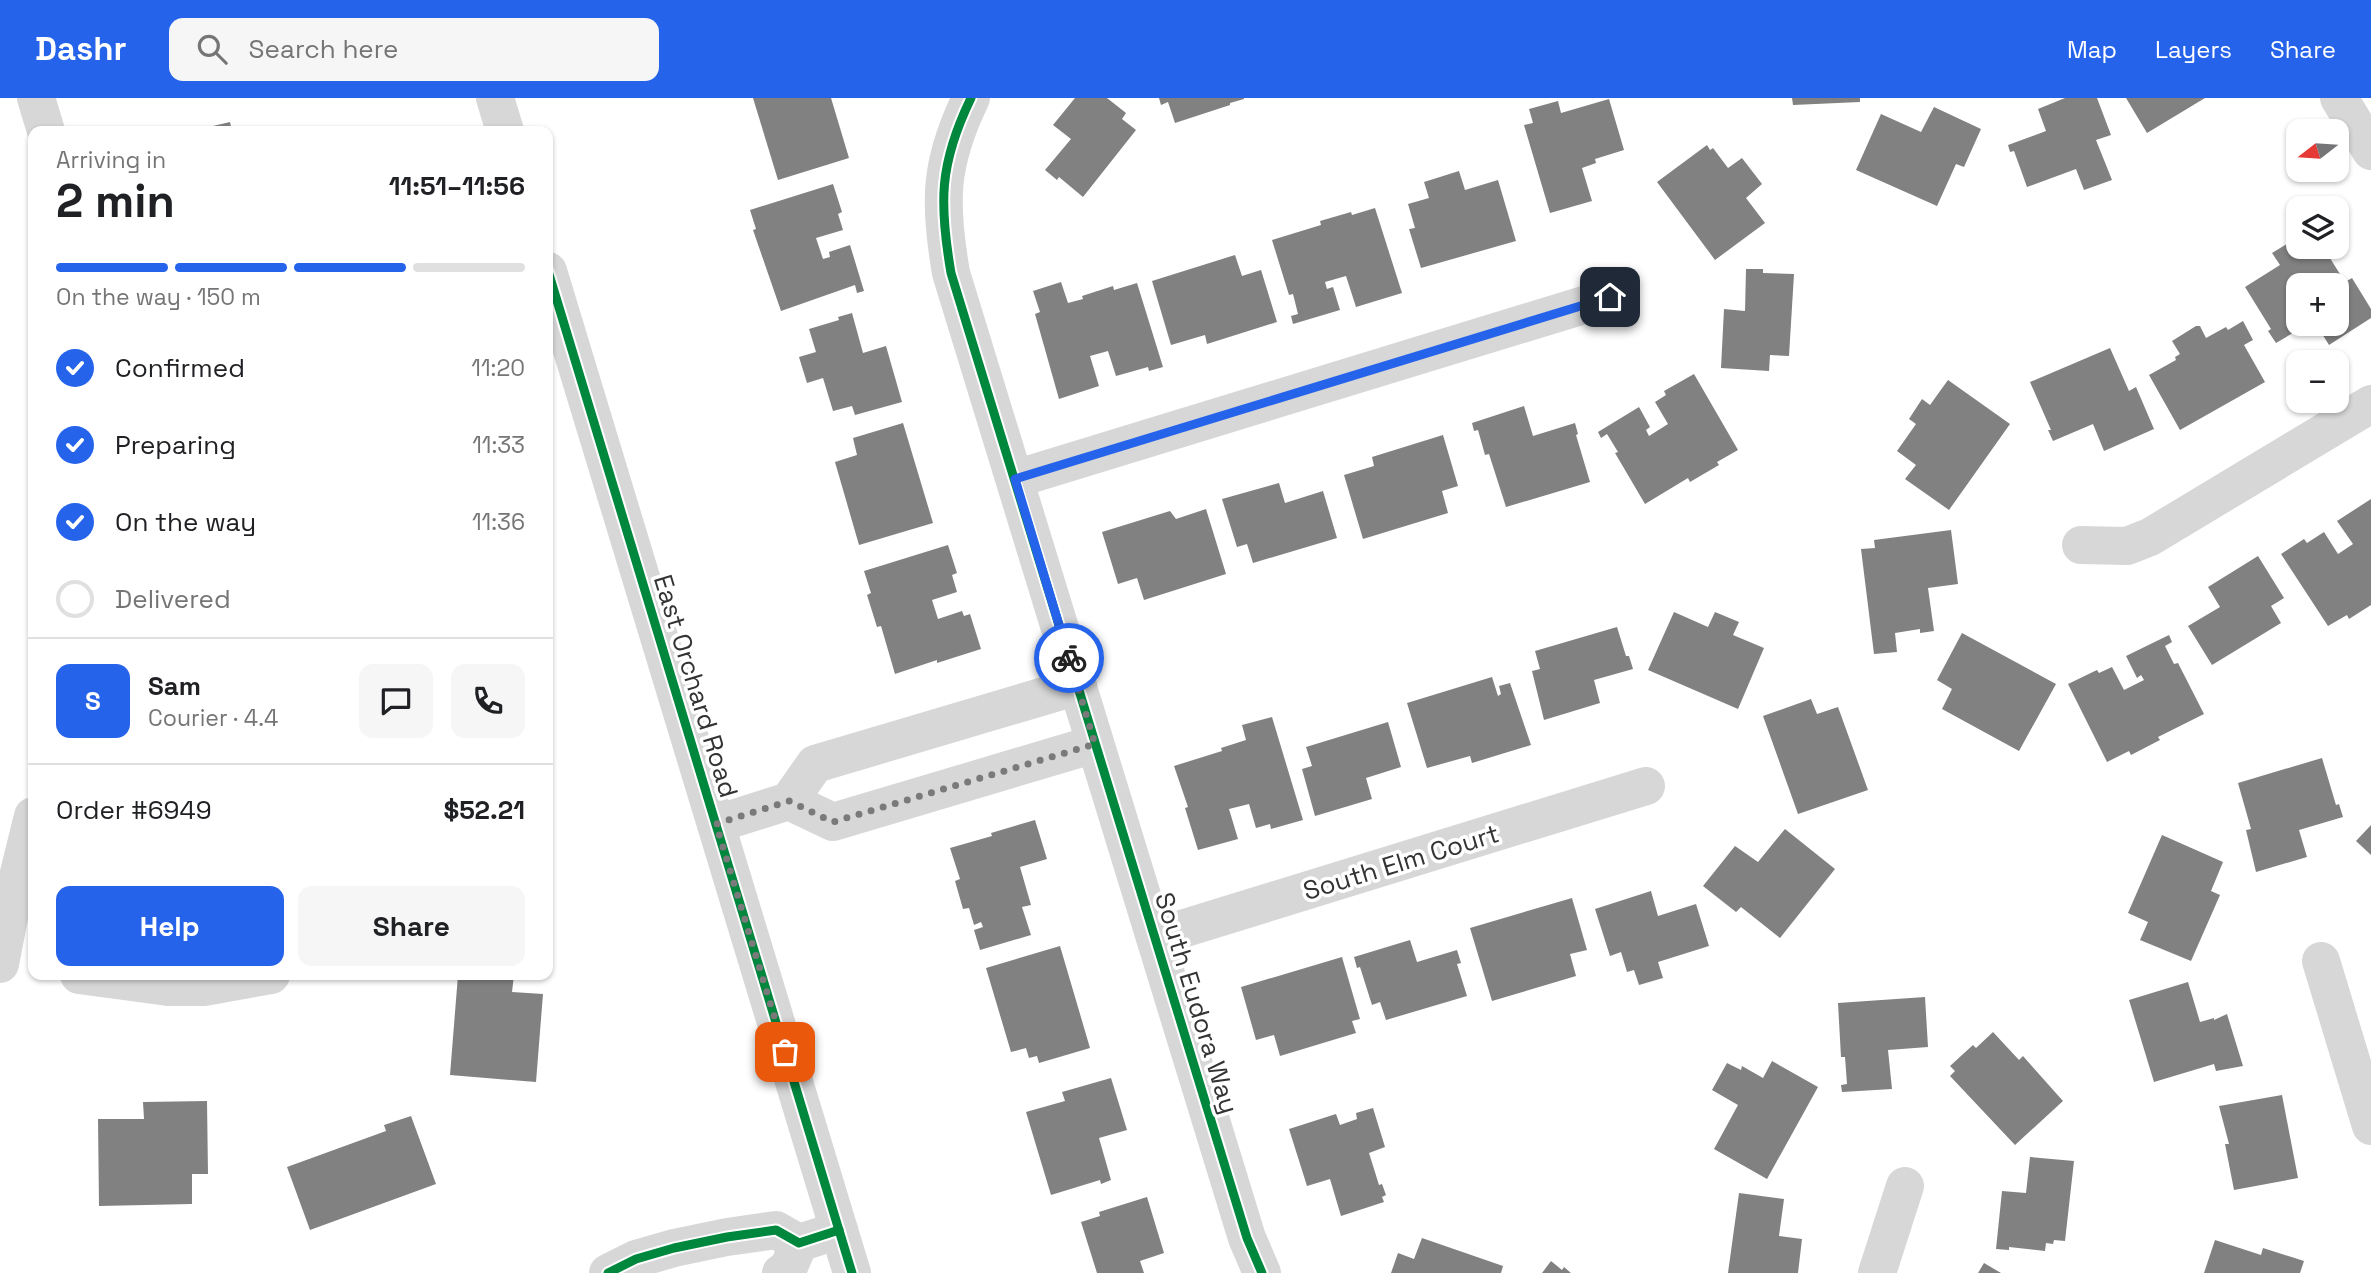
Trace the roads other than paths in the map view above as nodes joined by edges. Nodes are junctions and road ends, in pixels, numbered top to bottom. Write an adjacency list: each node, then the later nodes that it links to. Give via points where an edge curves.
1 (36, 98): 5 (street)
2 (495, 98): 6 (street)
3 (971, 98): 11 (street, South Eudora Way, via 946,164 944,235 951,273)
4 (2339, 98): 7 (street)
5 (44, 126)
6 (503, 126)
7 (2371, 151)
8 (553, 287): 17 (street, East Orchard Road)
9 (1610, 297): 11 (street)
10 (2371, 404): 12 (street, via 2150,537 2127,546)
11 (1015, 479): 13 (street, South Eudora Way)
12 (2081, 545)
13 (1078, 686): 14 (street, South Eudora Way); 16 (street, via 815,764)
14 (1095, 744): 16 (street, via 833,822); 19 (street, South Eudora Way)
15 (1646, 786): 19 (street, South Elm Court)
16 (789, 801): 17 (street)
17 (716, 824): 27 (street, East Orchard Road)
18 (28, 836): 21 (street)
19 (1156, 937): 31 (street, South Eudora Way, via 1247,1238)
20 (2321, 961): 25 (street)
21 (0, 964): 22 (street)
22 (28, 967)
23 (116, 980): 24 (street, via 205,987)
24 (244, 980)
25 (2371, 1126)
26 (1905, 1186): 32 (street)
27 (839, 1230): 28 (street); 30 (street, East Orchard Road)
28 (790, 1258): 29 (street, via 776,1230 674,1248)
29 (608, 1273)
30 (852, 1273)
31 (1262, 1273)
32 (1877, 1273)

